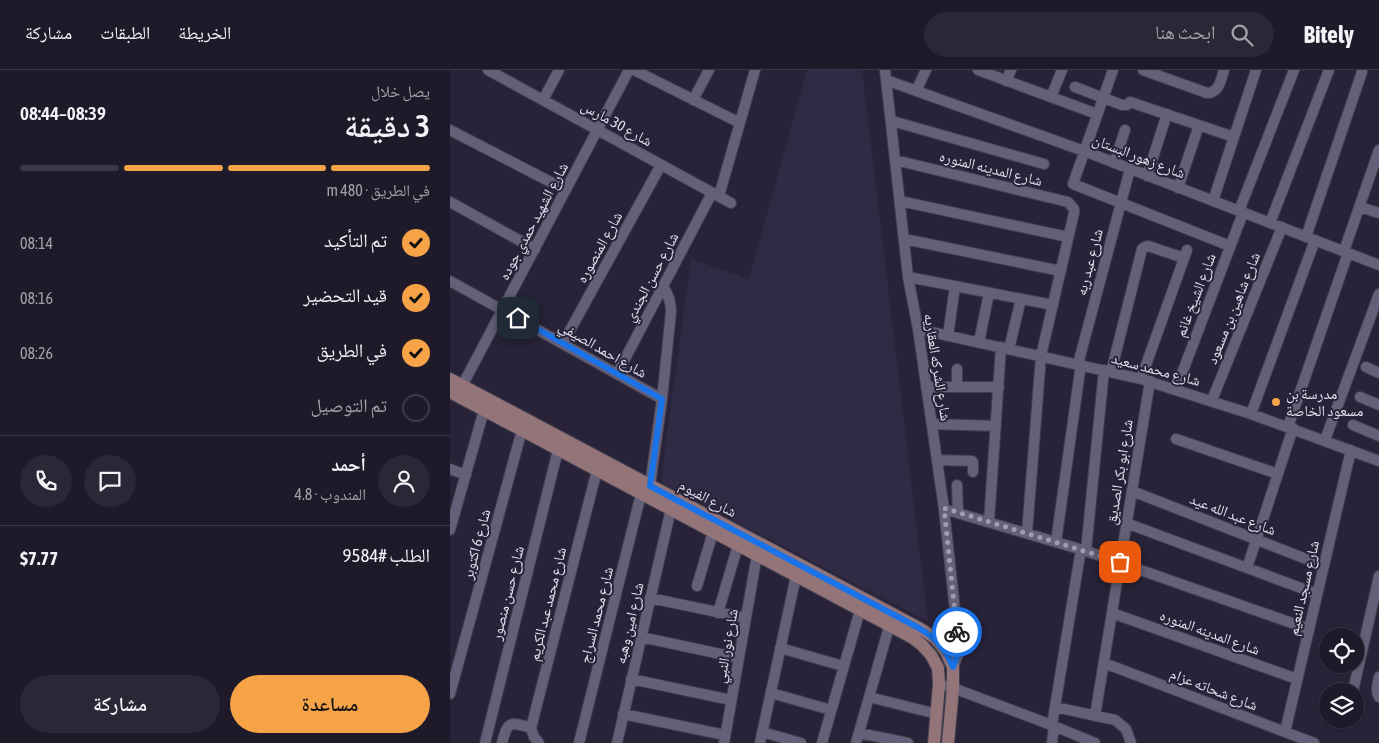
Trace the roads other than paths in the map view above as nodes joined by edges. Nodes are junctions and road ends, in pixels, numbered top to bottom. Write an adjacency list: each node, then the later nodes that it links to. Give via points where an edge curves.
1 (488, 70): 25 (street, شارع 30 مارس)
2 (559, 70): 25 (street)
3 (629, 70): 33 (street, شارع الشهيد حمدي جوده)
4 (634, 70): 26 (street)
5 (709, 70): 26 (street)
6 (756, 70): 30 (street, شارع حسن الجندي)
7 (926, 70): 22 (street)
8 (978, 70): 20 (street)
9 (1011, 70): 20 (street)
10 (1062, 70): 23 (street)
11 (1113, 70): 24 (street)
12 (1143, 70): 18 (street)
13 (1224, 70): 18 (street, via 1217,89 1212,93)
14 (1256, 70): 35 (street)
15 (1294, 70): 54 (street, شارع الشيخ غانم)
16 (1329, 70): 56 (street)
17 (1362, 70): 59 (street)
18 (1166, 74)
19 (886, 75): 22 (street, شارع زهور البستان); 29 (street, شارع الشركه العقاريه)
20 (1006, 80): 23 (street)
21 (1075, 87): 24 (street)
22 (916, 91): 37 (street, شارع زهور البستان)
23 (1051, 97): 27 (street)
24 (1103, 98): 27 (street); 28 (street, via 1122,105 1130,102)
25 (543, 100): 33 (street, شارع 30 مارس)
26 (693, 100): 30 (street)
27 (1097, 114): 37 (street)
28 (1167, 114): 31 (street); 43 (street)
29 (892, 121): 38 (street, شارع الشركه العقاريه); 40 (street)
30 (740, 123): 47 (street, شارع حسن الجندي)
31 (1199, 125): 35 (street); 45 (street)
32 (450, 130): 46 (street)
33 (598, 130): 41 (street, شارع 30 مارس); 46 (street, شارع الشهيد حمدي جوده)
34 (1125, 130): 39 (street)
35 (1234, 137): 49 (street)
36 (1379, 151): 44 (street)
37 (1084, 152): 39 (street, شارع زهور البستان); 52 (street, via 1072,184)
38 (895, 160): 48 (street, شارع الشركه العقاريه); 58 (street, شارع المدينه المنوره, via 1068,202 1074,209)
39 (1114, 163): 42 (street, شارع زهور البستان)
40 (1044, 164)
41 (661, 165): 47 (street, شارع 30 مارس); 78 (street, شارع المنصوره)
42 (1130, 169): 43 (street, شارع زهور البستان); 52 (street, شارع عبد ربه)
43 (1147, 176): 45 (street, شارع زهور البستان)
44 (1375, 176): 53 (street)
45 (1178, 188): 49 (street, شارع زهور البستان)
46 (566, 190): 62 (street, شارع الشهيد حمدي جوده)
47 (715, 195): 51 (street, شارع 30 مارس); 68 (street, شارع حسن الجندي)
48 (900, 201): 58 (street); 60 (street, شارع الشركه العقاريه)
49 (1213, 201): 54 (street, شارع زهور البستان)
50 (450, 202): 62 (street)
51 (731, 203)
52 (1120, 203): 61 (street); 81 (street, شارع عبد ربه)
53 (1360, 207): 55 (street); 63 (street)
54 (1241, 212): 56 (street, شارع زهور البستان); 61 (street, شارع الشيخ غانم)
55 (1379, 213)
56 (1270, 223): 57 (street, شارع زهور البستان)
57 (1282, 227): 59 (street, شارع زهور البستان); 97 (street, شارع شاهين بن مسعود)
58 (1068, 237): 65 (street)
59 (1310, 238): 63 (street, شارع زهور البستان); 100 (street)
60 (904, 239): 65 (street); 66 (street, شارع الشركه العقاريه)
61 (1230, 246): 93 (street, شارع الشيخ غانم)
62 (535, 249): 74 (street, شارع الشهيد حمدي جوده)
63 (1346, 252): 64 (street, شارع زهور البستان); 104 (street)
64 (1379, 265)
65 (1060, 271): 73 (street)
66 (908, 277): 69 (street); 75 (street, شارع الشركه العقاريه)
67 (450, 281): 74 (street, شارع احمد الصيفي)
68 (663, 286): 86 (street, شارع حسن الجندي); 96 (street, شارع محمد السراج, via 671,303)
69 (955, 286): 70 (street); 76 (street)
70 (989, 293): 72 (street); 77 (street)
71 (1379, 294): 108 (street)
72 (1021, 299): 73 (street); 79 (street)
73 (1053, 305): 80 (street)
74 (502, 310): 78 (street, شارع احمد الصيفي); 89 (street, شارع الشهيد حمدي جوده)
75 (918, 329): 76 (street, شارع محمد سعيد); 90 (street, شارع الشركه العقاريه)
76 (948, 336): 77 (street, شارع محمد سعيد)
77 (978, 342): 79 (street, شارع محمد سعيد)
78 (563, 343): 86 (street, شارع احمد الصيفي)
79 (1005, 348): 80 (street, شارع محمد سعيد); 92 (street)
80 (1041, 356): 81 (street, شارع محمد سعيد); 128 (street)
81 (1079, 364): 84 (street, شارع محمد سعيد); 130 (street, شارع عبد ربه)
82 (1366, 367): 85 (street)
83 (957, 369): 91 (street)
84 (1108, 371): 88 (street, شارع محمد سعيد); 88 (street, شارع ابو بكر الصديق, via 1142,249 1148,246 1185,254); 132 (street)
85 (1379, 373)
86 (617, 374): 96 (street, شارع احمد الصيفي)
87 (450, 379): 89 (street, شارع الفيوم)
88 (1146, 380): 93 (street, شارع محمد سعيد); 120 (street, شارع ابو بكر الصديق)
89 (462, 386): 119 (street, شارع الفيوم)
90 (926, 387): 91 (street); 101 (street, شارع الشركه العقاريه)
91 (957, 387): 92 (street)
92 (999, 387): 103 (street)
93 (1176, 389): 97 (street, شارع محمد سعيد)
94 (450, 392): 99 (street, شارع الفيوم)
95 (1360, 397): 98 (street)
96 (662, 399): 119 (street, شارع محمد السراج)
97 (1212, 400): 100 (street, شارع محمد سعيد)
98 (1379, 405)
99 (484, 410): 105 (street, شارع الفيوم); 117 (street)
100 (1251, 414): 104 (street, شارع محمد سعيد)
101 (932, 424): 103 (street); 111 (street, شارع الشركه العقاريه)
102 (1353, 425): 106 (street)
103 (996, 426): 124 (street)
104 (1291, 428): 108 (street, شارع محمد سعيد); 116 (street)
105 (522, 430): 109 (street, شارع الفيوم); 161 (street, شارع 6 اكتوبر)
106 (1379, 436)
107 (1176, 438): 116 (street)
108 (1325, 440): 110 (street, شارع محمد سعيد)
109 (558, 450): 114 (street, شارع الفيوم); 176 (street, شارع حسن منصور)
110 (1351, 450): 112 (street, شارع محمد سعيد); 135 (street, شارع مسجد النعيم)
111 (937, 460): 115 (street, via 972,461); 121 (street, شارع الشركه العقاريه)
112 (1379, 460)
113 (450, 469): 117 (street)
114 (597, 470): 119 (street, شارع الفيوم); 171 (street, شارع محمد عبد الكريم)
115 (973, 472)
116 (1278, 474): 129 (street)
117 (466, 475): 126 (street)
118 (957, 485): 123 (street)
119 (645, 490): 122 (street, شارع الفيوم); 153 (street, شارع الفيوم, via 919,628 935,638); 179 (street, شارع محمد السراج)
120 (1132, 491): 125 (street, شارع ابو بكر الصديق); 129 (street, شارع عبد الله عيد)
121 (944, 508): 123 (street); 153 (street, شارع الشركه العقاريه, via 959,647)
122 (670, 509): 127 (street, شارع الفيوم); 141 (street, شارع امين وهبه)
123 (958, 513): 124 (street)
124 (989, 522): 128 (street)
125 (1126, 523): 134 (street, شارع ابو بكر الصديق); 136 (street)
126 (450, 530)
127 (713, 532): 131 (street, شارع الفيوم); 139 (street)
128 (1027, 533): 130 (street)
129 (1256, 539): 135 (street, شارع عبد الله عيد); 136 (street)
130 (1056, 542): 132 (street)
131 (738, 545): 133 (street, شارع الفيوم); 143 (street)
132 (1083, 550): 134 (street); 165 (street)
133 (757, 555): 137 (street, شارع الفيوم); 145 (street, شارع نور النبي)
134 (1120, 562): 144 (street, شارع ابو بكر الصديق); 147 (street)
135 (1324, 566): 140 (street, شارع مسجد النعيم)
136 (1247, 568): 140 (street)
137 (796, 576): 142 (street, شارع الفيوم); 149 (street)
138 (1379, 576): 157 (street)
139 (696, 586)
140 (1316, 594): 147 (street, شارع مسجد النعيم)
141 (650, 598): 143 (street); 148 (street, شارع امين وهبه)
142 (860, 610): 146 (street, شارع الفيوم); 152 (street)
143 (718, 613): 145 (street)
144 (1112, 613): 151 (street, شارع ابو بكر الصديق); 156 (street, شارع المدينه المنوره)
145 (746, 618): 150 (street, شارع نور النبي)
146 (889, 626): 158 (street, شارع الفيوم, via 913,638 932,655 938,668); 162 (street)
147 (1309, 629): 156 (street, شارع مسجد النعيم)
148 (641, 637): 150 (street); 155 (street, شارع امين وهبه)
149 (780, 648): 152 (street); 160 (street)
150 (739, 658): 164 (street, شارع نور النبي)
151 (1104, 663): 169 (street, شارع ابو بكر الصديق); 173 (street, شارع شحاته عزام)
152 (844, 666): 166 (street)
153 (953, 667): 159 (street)
154 (1379, 677): 163 (street)
155 (631, 679): 164 (street); 167 (street, شارع امين وهبه)
156 (1297, 679): 173 (street, شارع مسجد النعيم)
157 (1355, 683)
158 (939, 684): 159 (street); 168 (street)
159 (953, 688): 170 (street); 186 (street)
160 (770, 693): 166 (street); 172 (street)
161 (450, 694)
162 (869, 697): 168 (street); 174 (street)
163 (1379, 697)
164 (731, 700): 175 (street, شارع نور النبي)
165 (1054, 707): 169 (street); 170 (street)
166 (831, 710): 183 (street)
167 (623, 714): 175 (street); 180 (street, شارع امين وهبه)
168 (937, 714): 185 (street)
169 (1095, 716): 189 (street, via 1121,724)
170 (1053, 725): 187 (street); 188 (street)
171 (531, 728): 177 (street, via 509,725); 178 (street)
172 (762, 732): 181 (street); 182 (street)
173 (1285, 732): 190 (street, شارع شحاته عزام)
174 (858, 738): 184 (street)
175 (724, 739)
176 (485, 743)
177 (502, 743)
178 (539, 743)
179 (579, 743)
180 (617, 743)
181 (760, 743)
182 (801, 743)
183 (822, 743)
184 (908, 743)
185 (934, 743)
186 (948, 743)
187 (1052, 743)
188 (1095, 743)
189 (1131, 743)
190 (1314, 743)

